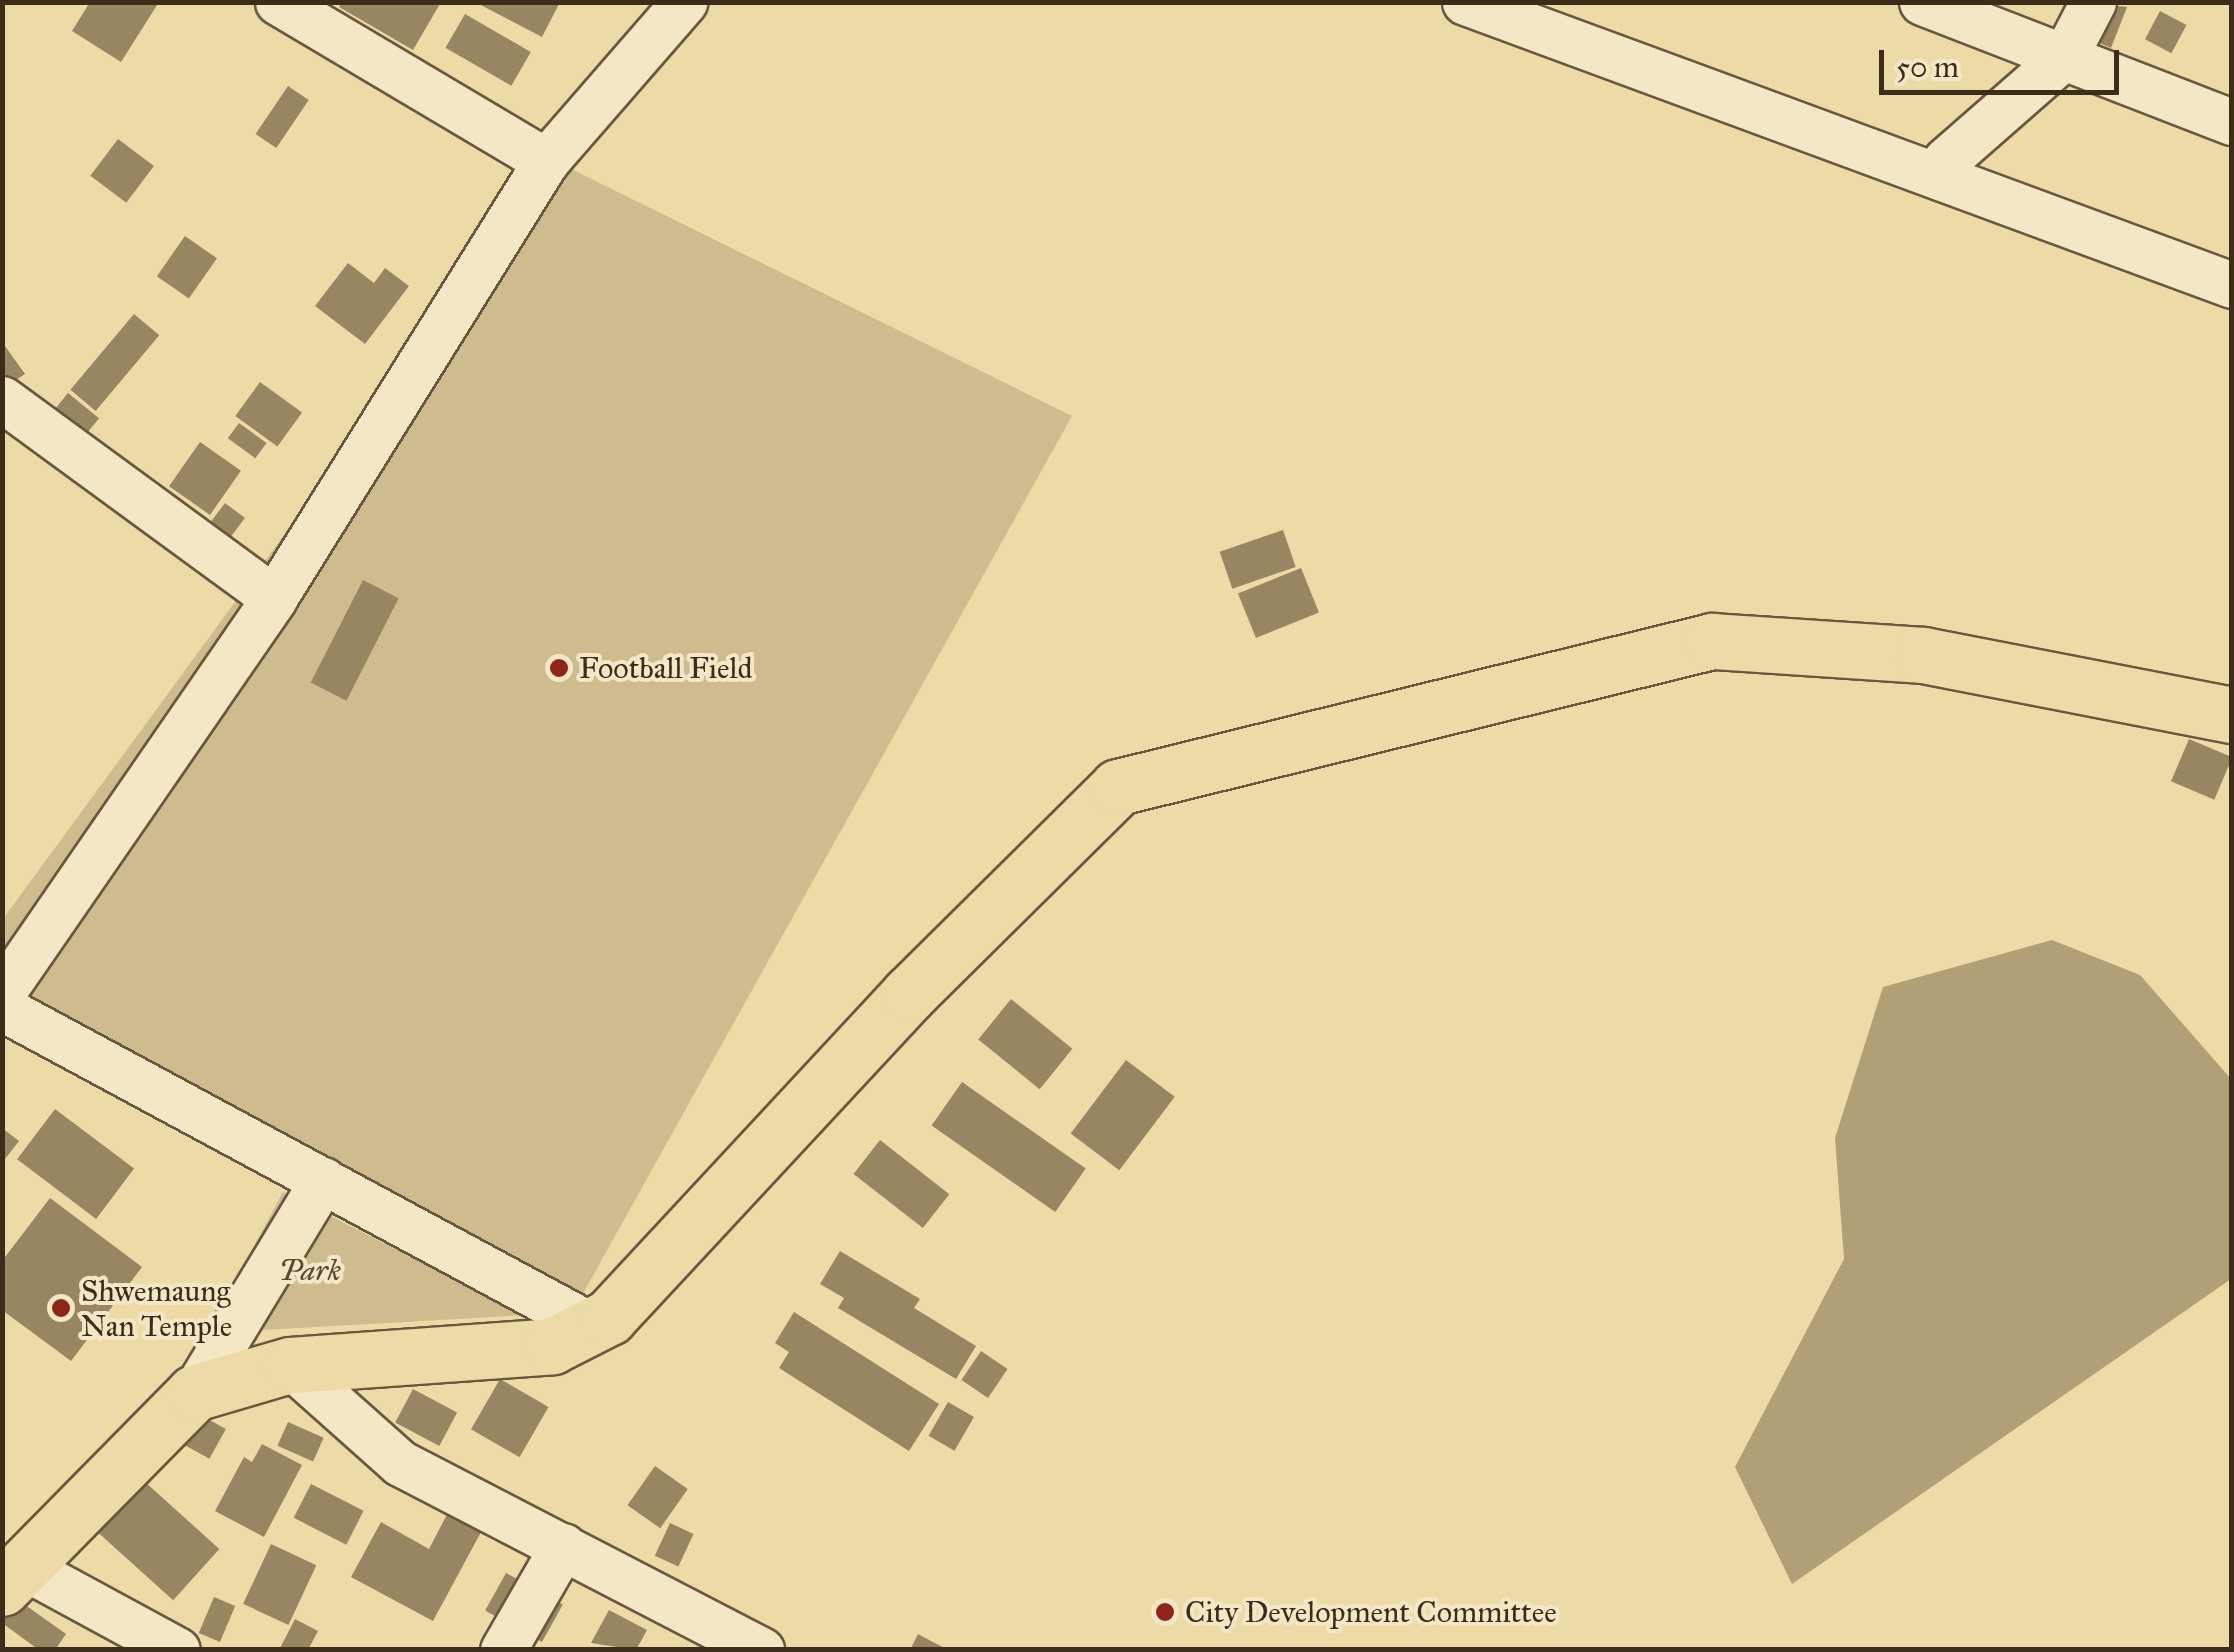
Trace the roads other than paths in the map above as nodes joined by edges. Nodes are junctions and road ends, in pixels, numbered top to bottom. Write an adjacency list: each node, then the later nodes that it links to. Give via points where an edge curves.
1 (278, 2): 8 (street)
2 (684, 2): 8 (street)
3 (1464, 2): 9 (street)
4 (1922, 2): 6 (street)
5 (2093, 2): 6 (street)
6 (2065, 56): 7 (street); 9 (street, via 1946,160)
7 (2232, 122)
8 (546, 161): 12 (street)
9 (1943, 178): 10 (street)
10 (2232, 285)
11 (2, 399): 12 (street)
12 (274, 598): 14 (street)
13 (2232, 715): 17 (main road, via 1923,655 1712,641 1118,787 909,994 609,1317)
14 (2, 993)
15 (2, 1008): 16 (street)
16 (323, 1180): 17 (street); 19 (street)
17 (592, 1326): 18 (main road, via 552,1346)
18 (290, 1364): 19 (main road); 20 (street, via 400,1463)
19 (194, 1393): 21 (main road)
20 (563, 1546): 23 (street); 24 (street)
21 (13, 1577): 22 (street)
22 (177, 1650)
23 (503, 1650)
24 (761, 1650)

